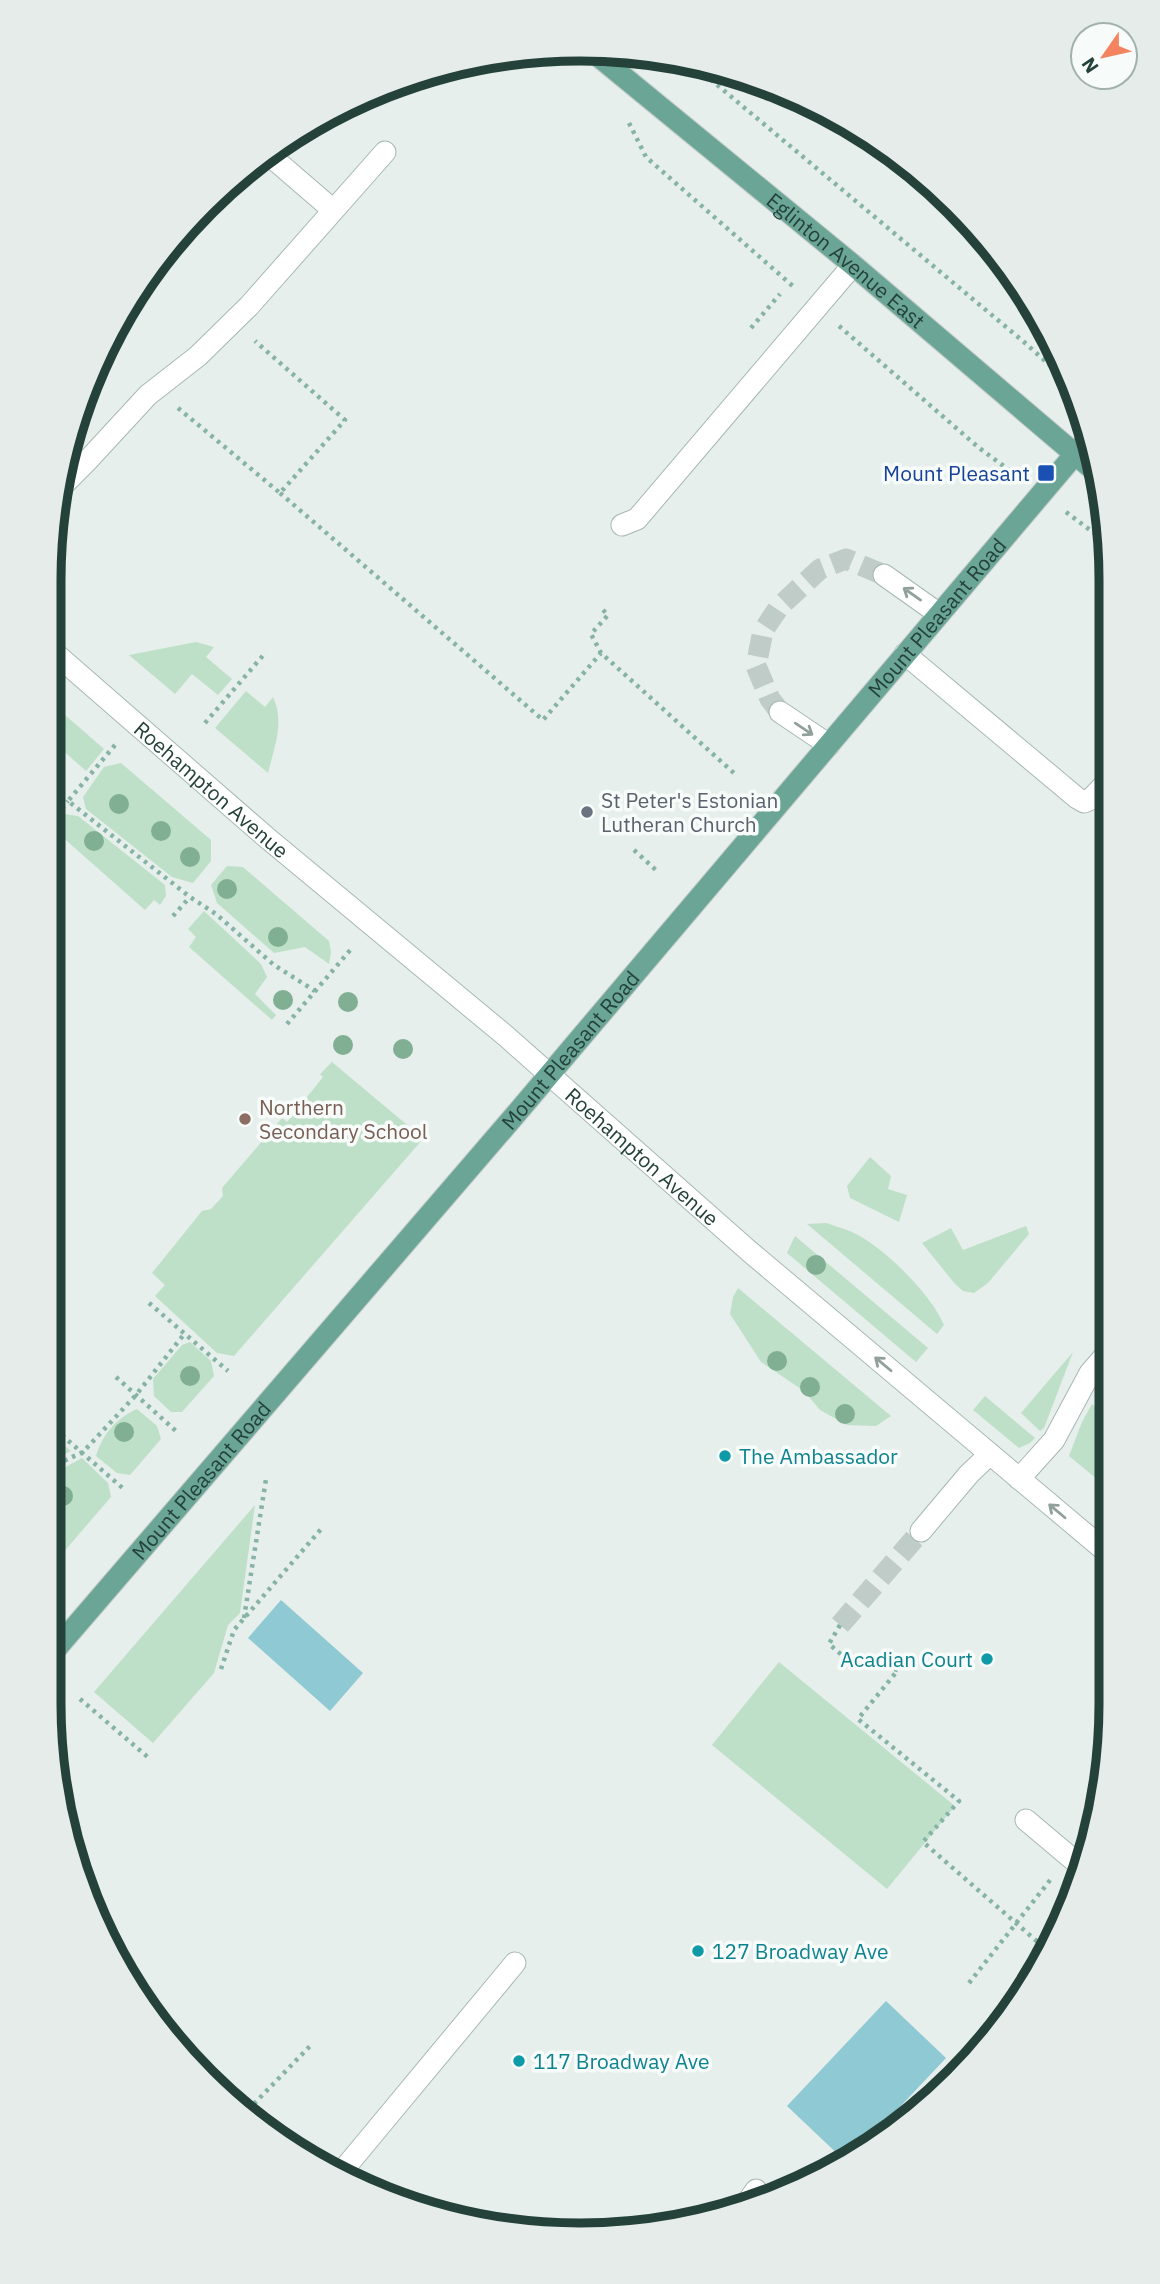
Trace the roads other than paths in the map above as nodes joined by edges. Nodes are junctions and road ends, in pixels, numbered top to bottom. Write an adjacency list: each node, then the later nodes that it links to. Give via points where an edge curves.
1 (605, 62): 5 (main road, Eglinton Avenue East)
2 (385, 152): 4 (street)
3 (276, 160): 4 (street)
4 (333, 210): 7 (street, via 233,322 148,395)
5 (853, 265): 6 (main road, Eglinton Avenue East); 8 (street, via 637,519)
6 (1081, 446): 10 (main road, Mount Pleasant Road)
7 (72, 476)
8 (622, 526)
9 (884, 575): 10 (street, one-way to 9)
10 (939, 614): 11 (main road, Mount Pleasant Road)
11 (905, 654): 14 (main road, Mount Pleasant Road); 15 (street, via 1077,798 1084,802)
12 (61, 668): 16 (street, Roehampton Avenue)
13 (779, 712): 14 (street, one-way to 14)
14 (829, 745): 16 (main road, Mount Pleasant Road)
15 (1099, 790)
16 (550, 1074): 18 (street, Roehampton Avenue, one-way to 16, via 749,1251); 22 (main road, Mount Pleasant Road)
17 (1099, 1363): 19 (street, via 1054,1440)
18 (990, 1454): 19 (street, Roehampton Avenue); 20 (street)
19 (1019, 1479): 21 (street, Roehampton Avenue, one-way to 19)
20 (921, 1531)
21 (1099, 1547)
22 (61, 1643)
23 (1026, 1820): 24 (street)
24 (1074, 1860)
25 (515, 1962): 26 (street)
26 (346, 2166)

